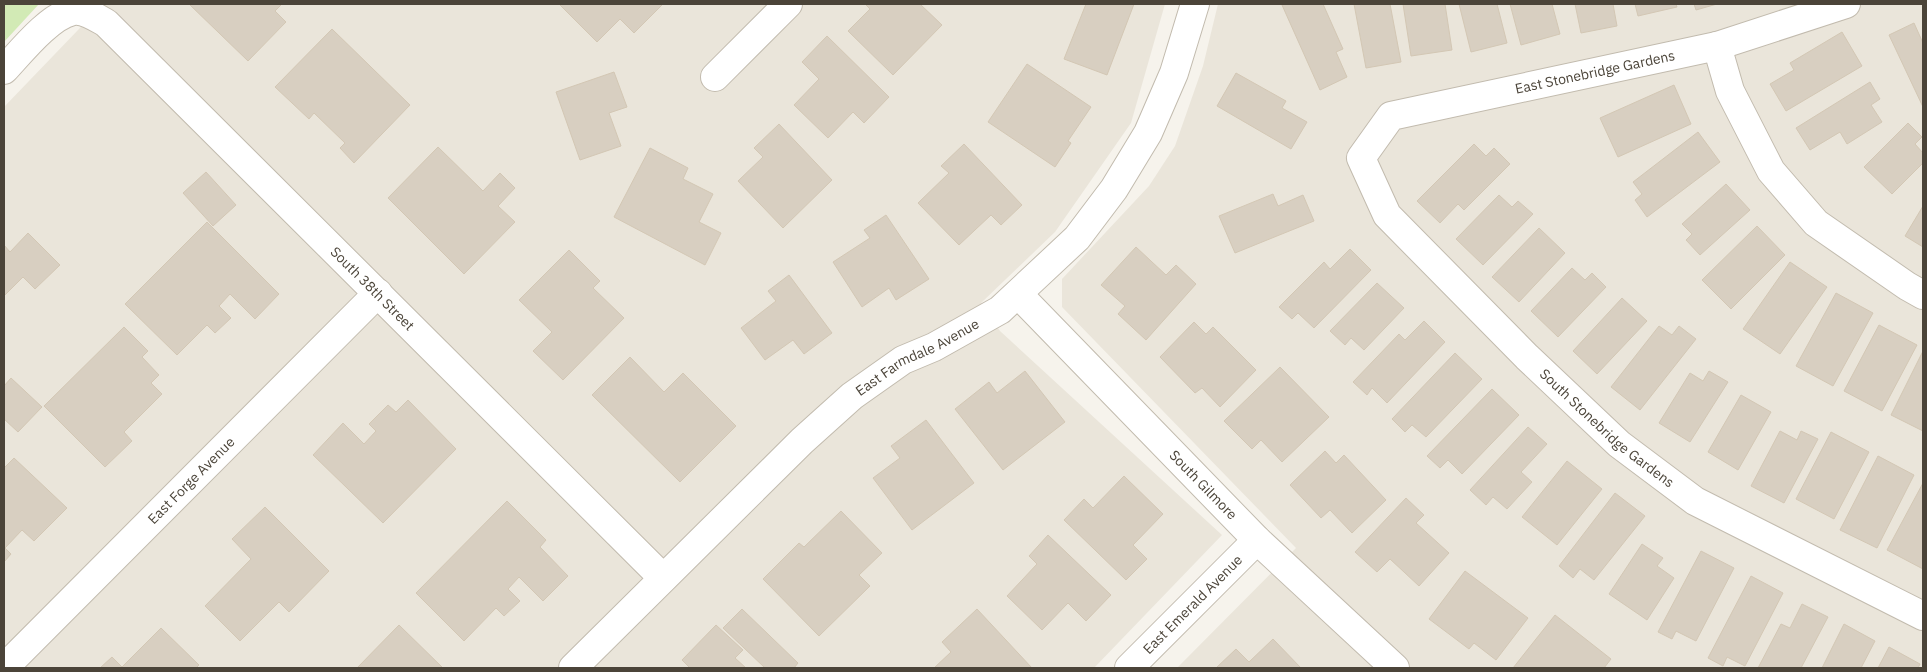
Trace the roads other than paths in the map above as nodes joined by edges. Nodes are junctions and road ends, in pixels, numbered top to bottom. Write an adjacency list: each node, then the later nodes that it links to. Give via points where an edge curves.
1 (788, 4): 6 (street)
2 (1194, 4): 9 (street, East Farmdale Avenue, via 1174,72 1148,133 1114,189 1077,238)
3 (1846, 4): 4 (street, East Stonebridge Gardens)
4 (1717, 46): 7 (street, East Stonebridge Gardens, via 1391,116); 10 (street, via 1730,91 1771,171 1816,223)
5 (4, 70): 8 (street, South 38th Street, via 46,27 62,16 74,11 106,23)
6 (715, 77)
7 (1361, 158): 13 (street, South Stonebridge Gardens, via 1387,215 1526,356 1619,444 1696,501)
8 (378, 293): 12 (street, South 38th Street); 14 (street, East Forge Avenue)
9 (1018, 294): 11 (street, South Gilmore); 12 (street, East Farmdale Avenue, via 1000,310 934,347 903,360 852,396)
10 (1923, 295)
11 (1257, 540): 16 (street, East Emerald Avenue); 17 (street, South Gilmore)
12 (663, 578): 15 (street, East Farmdale Avenue)
13 (1923, 616)
14 (4, 668)
15 (573, 668)
16 (1129, 668)
17 (1395, 668)

